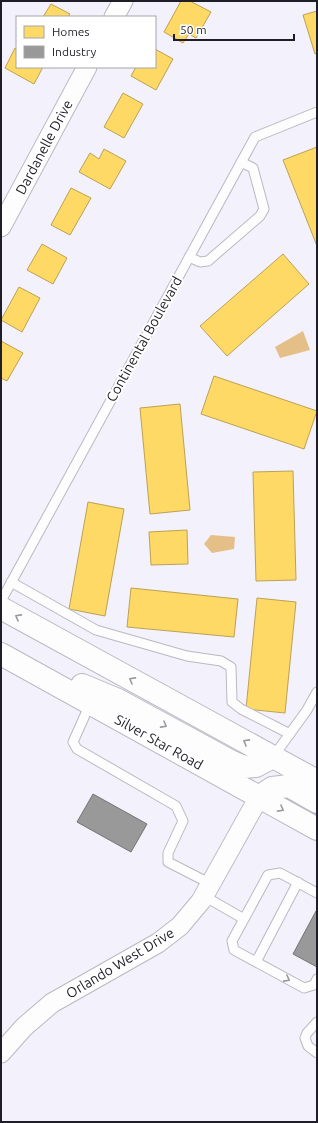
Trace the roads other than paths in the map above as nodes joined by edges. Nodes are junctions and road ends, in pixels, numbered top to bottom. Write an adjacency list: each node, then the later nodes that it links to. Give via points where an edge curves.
1 (123, 1): 2 (street)
2 (115, 16)
3 (86, 68): 6 (street, Dardanelle Drive)
4 (317, 112): 5 (lane, Continental Boulevard, via 255,137)
5 (241, 162): 7 (lane, Continental Boulevard); 7 (lane, via 253,168 264,209 260,216 208,261 200,262)
6 (1, 227)
7 (189, 257): 8 (lane, Continental Boulevard)
8 (11, 582): 9 (lane, Continental Boulevard); 14 (lane, via 96,630 187,656 221,661 230,667 232,702)
9 (1, 601)
10 (1, 608): 15 (main road, one-way to 10)
11 (1, 653): 13 (main road, Silver Star Road); 15 (main road, one-way to 15, via 118,700 244,767 256,766)
12 (317, 692): 14 (lane)
13 (90, 704): 17 (main road, Silver Star Road); 21 (lane, via 73,742 77,750 176,806 183,821 168,853 168,862)
14 (290, 734): 15 (lane)
15 (274, 757): 16 (main road)
16 (317, 781)
17 (259, 797): 18 (main road, via 272,788 289,786); 19 (main road, Silver Star Road, one-way to 19); 21 (street, Orlando West Drive)
18 (317, 802)
19 (317, 829)
20 (298, 882): 22 (lane); 23 (lane, via 280,873 268,875); 24 (lane)
21 (207, 890): 23 (lane); 27 (street, Orlando West Drive, via 180,926 158,943 52,1003 24,1027)
22 (317, 893)
23 (244, 920): 24 (lane, via 232,941 234,950)
24 (256, 962): 25 (lane, one-way to 25, via 304,988 314,985)
25 (317, 979)
26 (317, 1022): 28 (lane, via 305,1038 308,1046)
27 (1, 1053)
28 (317, 1053)

